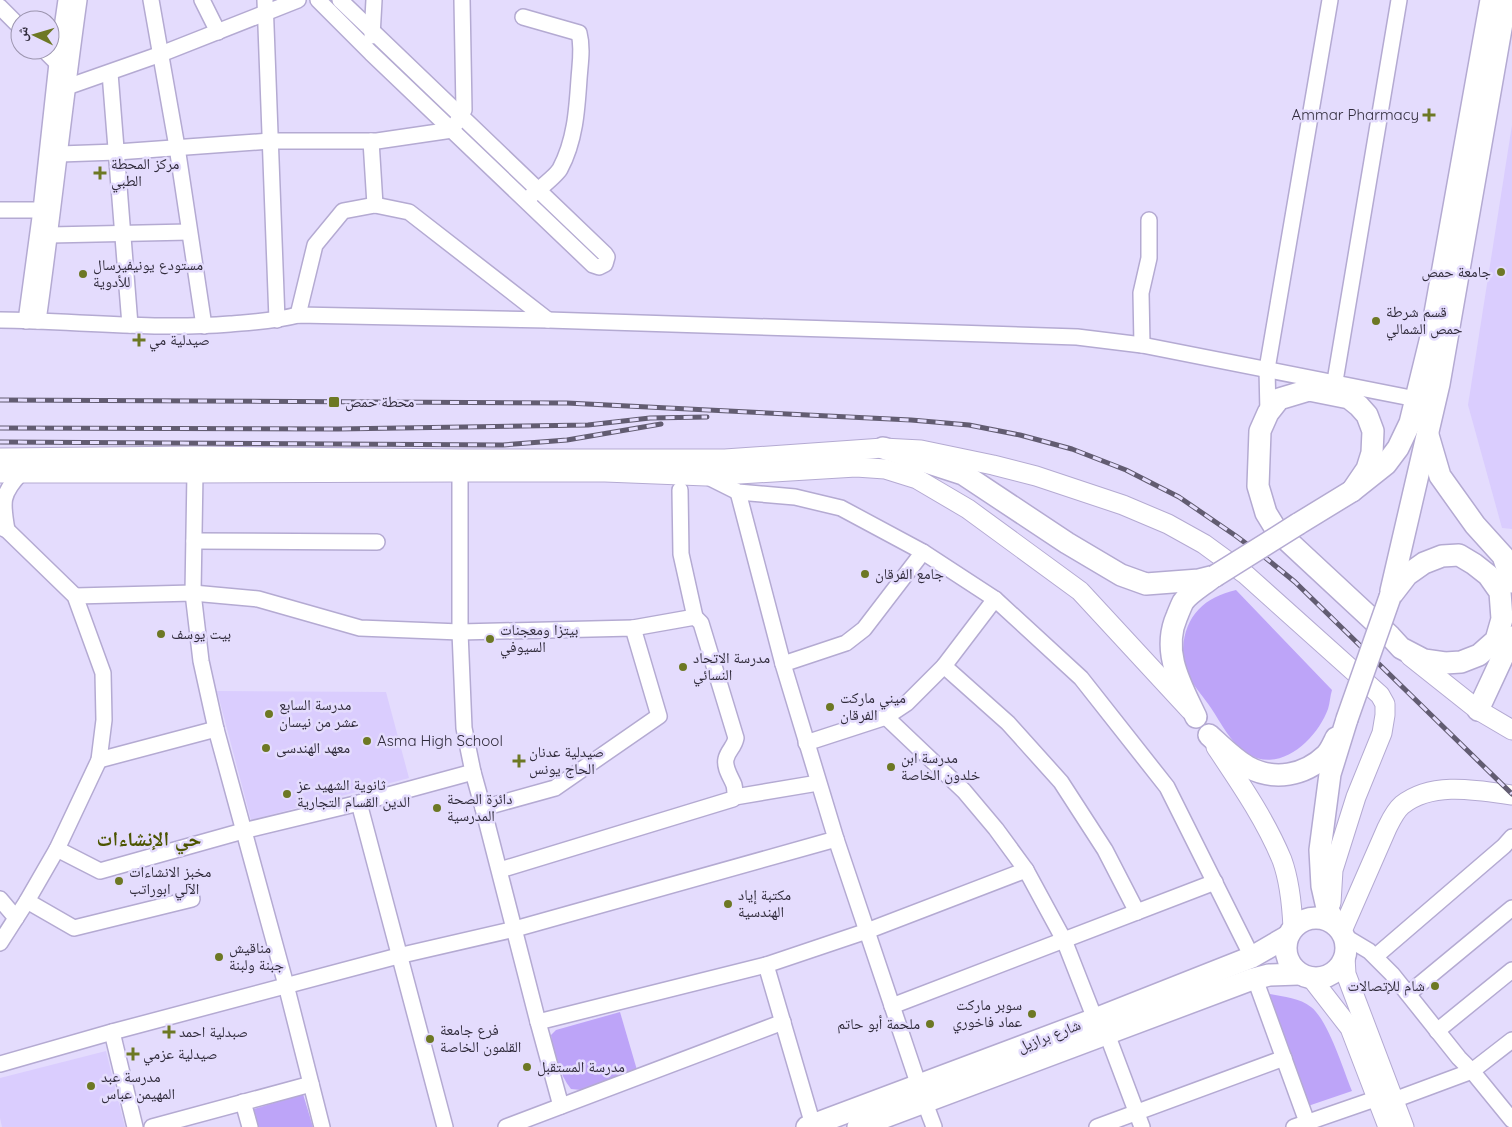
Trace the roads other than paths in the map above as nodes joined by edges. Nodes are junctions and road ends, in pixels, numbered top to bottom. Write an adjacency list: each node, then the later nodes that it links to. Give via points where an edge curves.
1 (6, 0): 15 (street)
2 (66, 0): 25 (street)
3 (79, 0): 27 (street)
4 (151, 0): 23 (street)
5 (202, 0): 21 (street)
6 (298, 0): 17 (street)
7 (318, 0): 22 (street)
8 (340, 0): 20 (street)
9 (374, 0): 20 (street)
10 (462, 0): 28 (street, via 464,110)
11 (1330, 0): 52 (street)
12 (1399, 0): 53 (street)
13 (1491, 0): 54 (highway, via 1430,341)
14 (1506, 0): 56 (highway)
15 (0, 2)
16 (0, 7): 18 (street)
17 (265, 7): 21 (street); 30 (street)
18 (10, 17)
19 (523, 17): 35 (street, via 579,33 580,38 578,110 570,144 560,170)
20 (372, 29): 22 (street); 28 (street)
21 (218, 32): 23 (street)
22 (371, 53): 29 (street)
23 (161, 54): 26 (street); 32 (street)
24 (54, 60): 25 (street)
25 (57, 63): 39 (street)
26 (110, 72): 27 (street); 33 (street)
27 (67, 87): 34 (street)
28 (461, 115): 29 (street); 35 (street)
29 (452, 130): 31 (street); 36 (street)
30 (270, 141): 31 (street); 32 (street); 46 (street)
31 (371, 141): 37 (street)
32 (177, 147): 33 (street); 41 (street)
33 (117, 152): 34 (street); 42 (street)
34 (60, 154): 43 (street)
35 (539, 189): 36 (street); 36 (street, via 605,254 605,264 593,265)
36 (526, 201)
37 (375, 205): 44 (street, via 344,211 315,245); 47 (street, via 409,212)
38 (0, 210): 39 (street)
39 (41, 210): 48 (street)
40 (1149, 220): 51 (street, via 1149,258 1141,293)
41 (189, 232): 42 (street); 50 (street)
42 (122, 233): 43 (street); 49 (street)
43 (50, 235): 48 (street)
44 (298, 314): 46 (street); 47 (street)
45 (0, 320): 48 (street)
46 (277, 320): 50 (street)
47 (548, 320): 51 (street, via 1077,337)
48 (32, 321): 49 (street)
49 (130, 325): 50 (street)
50 (204, 326)
51 (1142, 344): 52 (street)
52 (1267, 370): 53 (street); 55 (street)
53 (1333, 389): 54 (street); 55 (highway, via 1297,393 1280,400); 65 (highway, via 1359,406 1373,431 1372,454 1367,469)
54 (1416, 400): 65 (highway, via 1398,448 1386,464)
55 (1268, 413): 81 (highway, via 1260,431 1258,486 1266,513 1277,531)
56 (1428, 432): 72 (highway, via 1440,476 1475,526 1503,556); 75 (highway)
57 (883, 448): 58 (main road, via 724,459); 71 (highway, via 963,474 1121,575 1146,584); 115 (main road, via 921,450 1036,476 1168,524 1204,544 1245,574 1380,695 1385,704 1382,733 1356,796 1333,870 1332,910)
58 (0, 458)
59 (460, 472): 62 (main road); 63 (main road); 79 (street)
60 (0, 473): 61 (main road)
61 (21, 473): 62 (main road); 67 (street, via 5,494)
62 (195, 473): 68 (street)
63 (706, 476): 66 (street); 86 (main road, via 856,467 885,469 917,479 968,509 1080,591)
64 (680, 490): 77 (street, via 681,554)
65 (1352, 491): 71 (highway, bridge)
66 (738, 492): 70 (street, via 795,497 842,508); 82 (street)
67 (4, 528): 74 (street)
68 (194, 541): 69 (street); 73 (street)
69 (377, 542)
70 (923, 552): 76 (street); 82 (street, via 864,629 846,643)
71 (1215, 576): 86 (highway, via 1184,601 1174,621 1170,640 1178,679)
72 (1512, 582)
73 (193, 593): 74 (street); 79 (street, via 258,599 360,628); 88 (street, via 201,661)
74 (75, 596): 92 (street, via 103,673 104,720)
75 (1390, 597): 81 (highway, via 1407,575 1424,563 1442,556 1459,555 1488,575 1500,592 1502,619 1496,640 1479,655 1461,662 1445,663 1424,660); 87 (highway, bridge)
76 (995, 599): 83 (street); 105 (street, via 1081,678 1167,787)
77 (695, 617): 78 (street); 96 (street, via 701,623 736,738 726,758)
78 (633, 628): 79 (street); 98 (street, via 659,716 555,788)
79 (460, 632): 93 (street, via 464,728)
80 (1512, 637): 84 (highway)
81 (1401, 648): 84 (main road)
82 (783, 664): 91 (street)
83 (944, 666): 85 (street, via 907,703); 110 (street, via 1008,723 1062,782 1105,850)
84 (1478, 710): 89 (main road)
85 (886, 717): 91 (street); 104 (street, via 964,791)
86 (1196, 717): 90 (main road)
87 (1346, 719): 90 (highway, via 1327,754 1311,766 1286,775 1265,774 1246,766); 115 (highway, via 1330,774 1320,850 1327,908)
88 (216, 730): 92 (street); 99 (street)
89 (1512, 730)
90 (1209, 735): 114 (main road, via 1257,809 1282,861 1292,909)
91 (806, 742): 94 (street)
92 (99, 760): 102 (street)
93 (472, 772): 97 (street); 98 (street)
94 (818, 783): 96 (street); 101 (street)
95 (1508, 794): 115 (main road, via 1451,789 1426,793 1402,805 1387,828)
96 (735, 797): 103 (street)
97 (359, 803): 99 (street); 118 (street)
98 (484, 808): 103 (street)
99 (243, 831): 102 (street, via 100,871); 125 (street)
100 (1512, 837): 119 (street)
101 (836, 839): 112 (street); 113 (street)
102 (57, 849): 108 (street)
103 (500, 870): 112 (street)
104 (1026, 870): 113 (street); 116 (street)
105 (1215, 882): 110 (street); 120 (street)
106 (0, 899): 111 (street)
107 (192, 899): 108 (street, via 74,928)
108 (27, 901): 111 (street)
109 (1512, 908): 126 (street)
110 (1137, 912): 116 (street)
111 (16, 918): 117 (street)
112 (515, 929): 118 (street); 128 (street)
113 (867, 931): 121 (street); 127 (street)
114 (1290, 932): 115 (highway, via 1302,921 1326,919); 120 (highway, شارع برازيل); 123 (highway, via 1285,947 1287,957 1292,967)
115 (1342, 938): 119 (street); 123 (highway, via 1340,967 1323,978); 139 (main road, via 1346,974)
116 (1064, 940): 127 (street); 130 (street)
117 (0, 943)
118 (398, 956): 125 (street); 150 (street)
119 (1376, 956): 126 (street)
120 (1252, 957): 130 (highway, شارع برازيل)
121 (766, 965): 128 (street); 129 (street)
122 (1512, 970): 131 (street)
123 (1306, 976): 124 (highway, شارع برازيل, via 1269,975); 139 (main road, via 1350,1028)
124 (1254, 979): 130 (highway, شارع برازيل); 134 (street)
125 (286, 985): 132 (street); 137 (street)
126 (1408, 994): 131 (street)
127 (892, 1006): 138 (street)
128 (538, 1022): 141 (street)
129 (783, 1022): 141 (street); 145 (street)
130 (1101, 1026): 138 (highway, شارع برازيل); 142 (street)
131 (1437, 1031): 136 (street)
132 (112, 1032): 135 (street); 146 (street)
133 (1512, 1040): 136 (street)
134 (1284, 1058): 142 (street); 144 (street)
135 (0, 1064)
136 (1472, 1071): 139 (street); 143 (street)
137 (311, 1084): 140 (street); 149 (street)
138 (922, 1094): 145 (highway, شارع برازيل); 152 (highway, شارع برازيل); 153 (street)
139 (1386, 1099): 144 (street); 156 (main road); 157 (main road)
140 (244, 1102): 147 (street); 148 (street)
141 (562, 1106): 151 (street)
142 (1136, 1112): 154 (street); 155 (street)
143 (1512, 1119): 158 (street)
144 (1301, 1124)
145 (810, 1126)
146 (135, 1127)
147 (152, 1127)
148 (250, 1127)
149 (322, 1127)
150 (445, 1127)
151 (506, 1127)
152 (858, 1127)
153 (934, 1127)
154 (1097, 1127)
155 (1142, 1127)
156 (1388, 1127)
157 (1404, 1127)
158 (1502, 1127)

